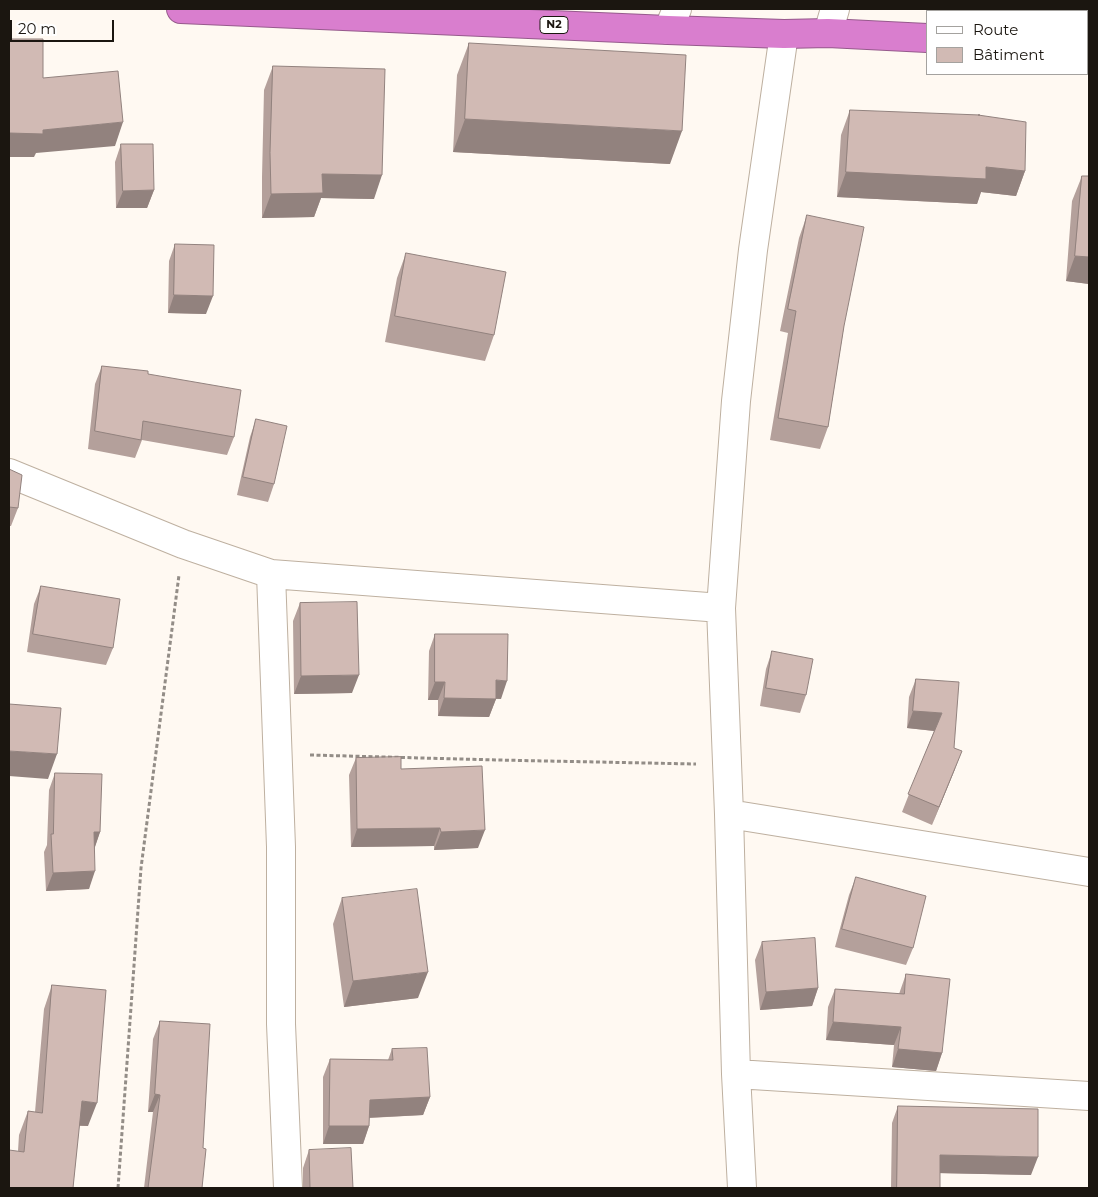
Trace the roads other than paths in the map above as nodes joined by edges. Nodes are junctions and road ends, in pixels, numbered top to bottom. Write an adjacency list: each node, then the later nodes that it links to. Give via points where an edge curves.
1 (181, 9): 2 (highway, N2)
2 (672, 20): 4 (highway, N2)
3 (831, 21): 4 (highway, N2); 5 (highway, N2)
4 (784, 34): 8 (street, via 736,401)
5 (926, 38)
6 (9, 474): 7 (street, via 183,544)
7 (270, 574): 8 (street); 13 (street, via 281,847 281,1024)
8 (721, 608): 9 (street)
9 (728, 814): 10 (street); 11 (street)
10 (1089, 872)
11 (736, 1074): 12 (street); 14 (street)
12 (1089, 1096)
13 (288, 1188)
14 (742, 1188)

